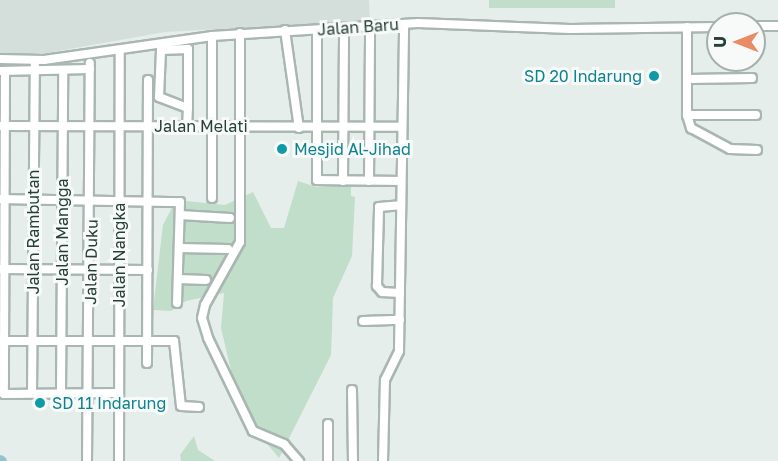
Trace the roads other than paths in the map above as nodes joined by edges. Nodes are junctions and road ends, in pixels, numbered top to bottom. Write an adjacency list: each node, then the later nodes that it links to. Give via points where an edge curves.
1 (404, 24): 2 (street, Jalan Baru); 3 (street, Jalan Baru, via 570,29); 34 (street)
2 (370, 27): 6 (street, Jalan Baru); 33 (street)
3 (687, 27): 4 (street, Jalan Baru); 17 (street)
4 (706, 27)
5 (285, 30): 7 (street, Jalan Baru); 8 (street, Jalan Baru); 35 (street)
6 (344, 30): 7 (street, Jalan Baru); 32 (street)
7 (316, 31): 31 (street)
8 (240, 33): 9 (street, Jalan Baru); 30 (street)
9 (212, 36): 10 (street, Jalan Baru); 28 (street)
10 (120, 50): 12 (street, Jalan Baru); 26 (street, Jalan Nangka)
11 (0, 59): 12 (street, Jalan Baru)
12 (35, 61): 15 (street, Jalan Rambutan)
13 (63, 70): 15 (street); 24 (street, Jalan Mangga); 25 (street, Jalan Duku, via 90,66)
14 (2, 71): 15 (street); 22 (street)
15 (34, 71): 23 (street, Jalan Rambutan)
16 (752, 78): 17 (street)
17 (688, 79): 20 (street)
18 (148, 80): 27 (street)
19 (188, 108): 19 (street, via 188,49 161,50 159,97); 29 (street)
20 (687, 115): 21 (street); 36 (street, via 691,128 730,149)
21 (756, 115)
22 (2, 126): 23 (street, Jalan Melati); 41 (street)
23 (34, 126): 24 (street, Jalan Melati); 42 (street, Jalan Rambutan)
24 (62, 126): 25 (street, Jalan Melati); 43 (street, Jalan Mangga)
25 (89, 126): 26 (street, Jalan Melati); 44 (street, Jalan Duku)
26 (120, 126): 27 (street, Jalan Melati); 45 (street, Jalan Nangka)
27 (148, 126): 29 (street, Jalan Melati); 46 (street)
28 (213, 126): 29 (street, Jalan Melati); 30 (street, Jalan Melati); 40 (street)
29 (187, 127)
30 (240, 127): 35 (street, Jalan Melati); 80 (street, via 240,242 203,310 208,338 253,431 284,444)
31 (316, 127): 32 (street, Jalan Melati); 35 (street, Jalan Melati); 37 (street, via 317,180)
32 (343, 127): 33 (street, Jalan Melati); 37 (street)
33 (370, 127): 34 (street, Jalan Melati); 38 (street)
34 (401, 127): 39 (street)
35 (299, 128)
36 (757, 150)
37 (343, 181): 38 (street)
38 (369, 181): 39 (street)
39 (400, 181): 47 (street)
40 (213, 198)
41 (2, 199): 42 (street); 52 (street)
42 (33, 199): 43 (street); 56 (street, Jalan Rambutan)
43 (62, 199): 44 (street); 53 (street, Jalan Mangga)
44 (91, 199): 45 (street); 54 (street, Jalan Duku)
45 (119, 199): 46 (street); 55 (street, Jalan Nangka)
46 (148, 200): 48 (street, via 180,202); 57 (street)
47 (400, 206): 60 (street); 60 (street, via 379,206 377,286 382,292)
48 (180, 215): 49 (street); 50 (street)
49 (230, 218)
50 (179, 248): 51 (street); 58 (street)
51 (228, 249)
52 (2, 269): 56 (street); 65 (street)
53 (61, 269): 54 (street); 56 (street); 67 (street, Jalan Mangga)
54 (90, 269): 55 (street); 68 (street, Jalan Duku)
55 (119, 269): 57 (street); 69 (street, Jalan Nangka)
56 (33, 270): 66 (street, Jalan Rambutan)
57 (148, 270): 64 (street)
58 (178, 279): 59 (street); 61 (street)
59 (206, 280)
60 (400, 293): 62 (street)
61 (177, 303)
62 (400, 320): 63 (street); 83 (street, via 398,357 385,380)
63 (363, 321)
64 (147, 340): 69 (street); 70 (street); 76 (street, via 175,342 182,406)
65 (2, 341): 66 (street); 72 (street, via 4,394)
66 (32, 341): 67 (street); 72 (street, Jalan Rambutan)
67 (61, 341): 68 (street); 73 (street, Jalan Mangga)
68 (90, 341): 69 (street); 74 (street, Jalan Duku)
69 (119, 341): 75 (street, Jalan Nangka)
70 (147, 363)
71 (352, 390): 82 (street)
72 (32, 393): 73 (street)
73 (61, 393): 74 (street)
74 (90, 393): 75 (street); 78 (street, Jalan Duku)
75 (119, 393): 79 (street, Jalan Nangka)
76 (199, 407)
77 (328, 424): 81 (street)
78 (87, 461)
79 (119, 461)
80 (299, 461)
81 (328, 461)
82 (353, 461)
83 (383, 461)

